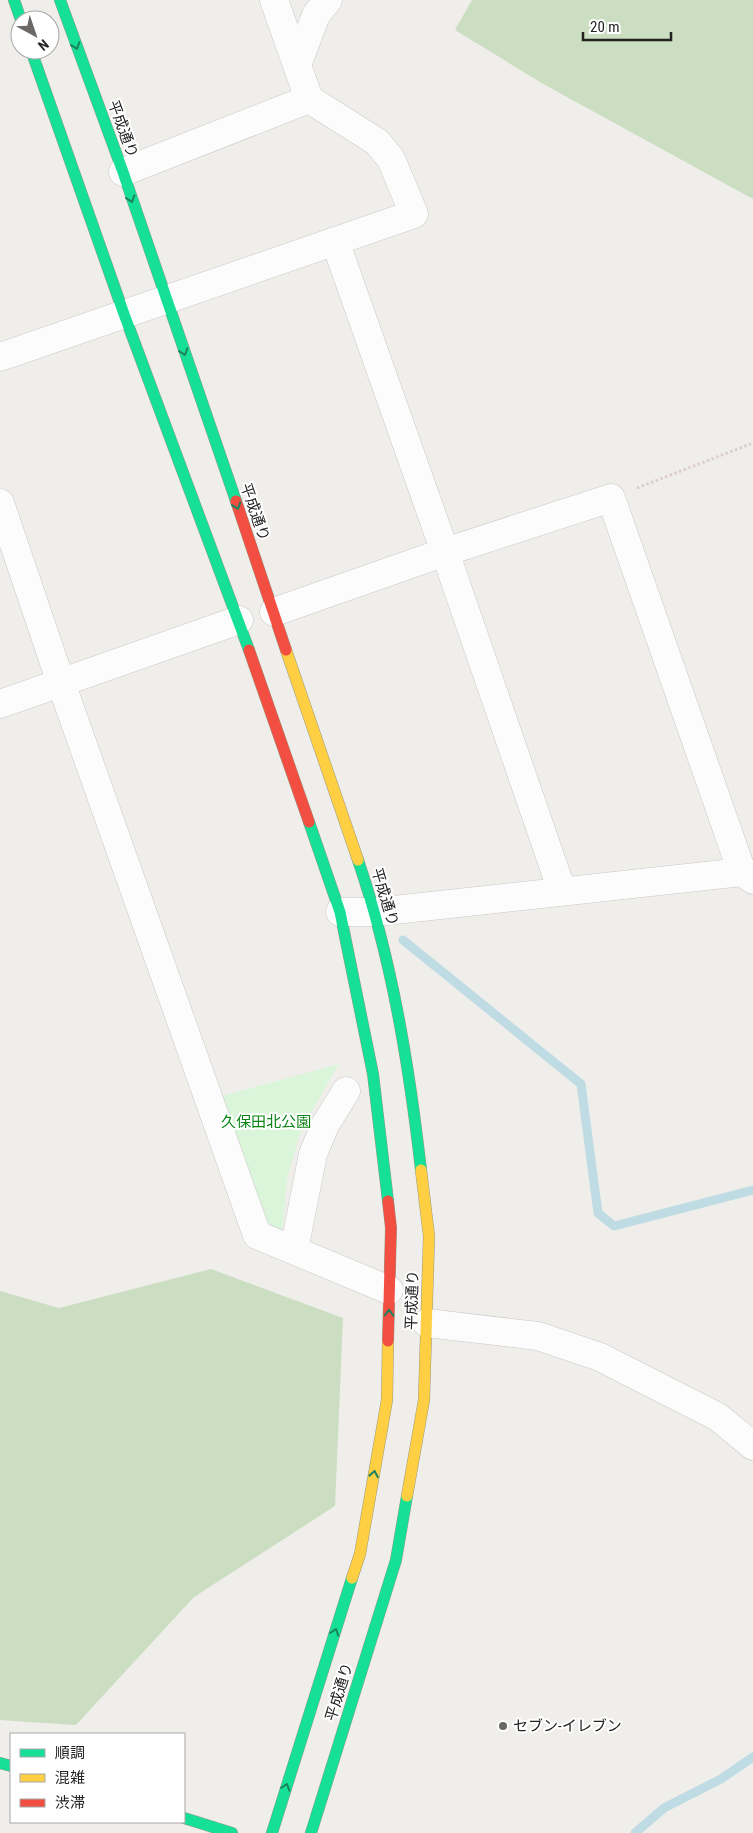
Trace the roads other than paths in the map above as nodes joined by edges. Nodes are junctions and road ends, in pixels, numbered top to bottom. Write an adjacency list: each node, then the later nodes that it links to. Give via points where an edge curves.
1 (60, 0): 7 (street, 平成通り, one-way to 7)
2 (274, 0): 5 (street)
3 (328, 0): 5 (street, via 316,15)
4 (35, 60): 10 (street, 平成通り)
5 (297, 65): 6 (street)
6 (309, 100): 7 (street); 8 (street, via 377,142 391,159 414,214)
7 (122, 172): 9 (street, 平成通り, one-way to 9)
8 (335, 240): 9 (street); 13 (street)
9 (166, 300): 10 (street); 14 (street, 平成通り, one-way to 14)
10 (124, 314): 11 (street); 15 (street, 平成通り)
11 (0, 357)
12 (0, 503): 16 (street)
13 (446, 552): 14 (street); 18 (street, via 611,498); 19 (street)
14 (274, 612): 21 (street, 平成通り)
15 (239, 620): 16 (street); 20 (street, 平成通り)
16 (60, 683): 17 (street); 23 (street, via 257,1235)
17 (0, 704)
18 (747, 876): 19 (street)
19 (562, 891): 21 (street)
20 (340, 912): 21 (street); 24 (street, 平成通り, via 373,1074 391,1228)
21 (376, 912): 25 (street, 平成通り, via 410,1072 429,1236)
22 (346, 1091): 23 (street, via 325,1125 313,1154)
23 (294, 1250): 24 (street)
24 (389, 1290): 29 (street, 平成通り, one-way to 24, via 360,1554 387,1400)
25 (427, 1323): 26 (street, via 538,1336 600,1357 718,1417); 30 (street, 平成通り, via 424,1400 396,1560)
26 (753, 1446)
27 (185, 1818): 28 (street)
28 (232, 1833)
29 (272, 1833)
30 (311, 1833)

